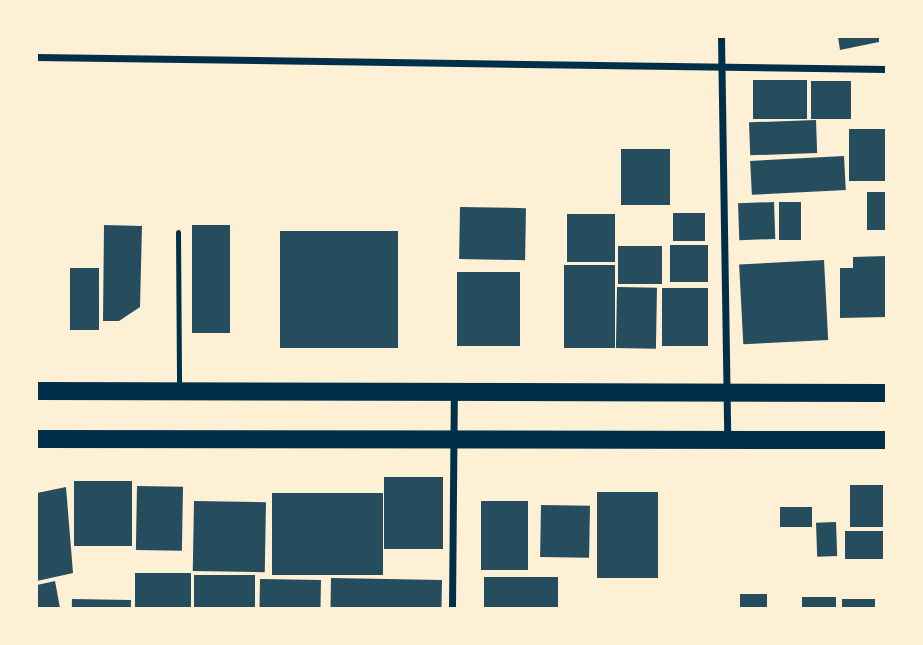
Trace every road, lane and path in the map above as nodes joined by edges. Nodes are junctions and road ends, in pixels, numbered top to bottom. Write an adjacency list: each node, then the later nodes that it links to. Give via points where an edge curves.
1 (721, 37): 3 (street)
2 (37, 57): 3 (street)
3 (721, 69): 4 (street); 9 (street)
4 (886, 69)
5 (178, 232): 6 (lane)
6 (179, 390): 7 (main road); 8 (main road)
7 (37, 391)
8 (454, 391): 9 (main road); 12 (street)
9 (728, 392): 10 (main road); 13 (street)
10 (886, 393)
11 (37, 439): 12 (main road)
12 (453, 439): 13 (main road); 15 (street)
13 (727, 440): 14 (main road)
14 (886, 440)
15 (452, 608)

